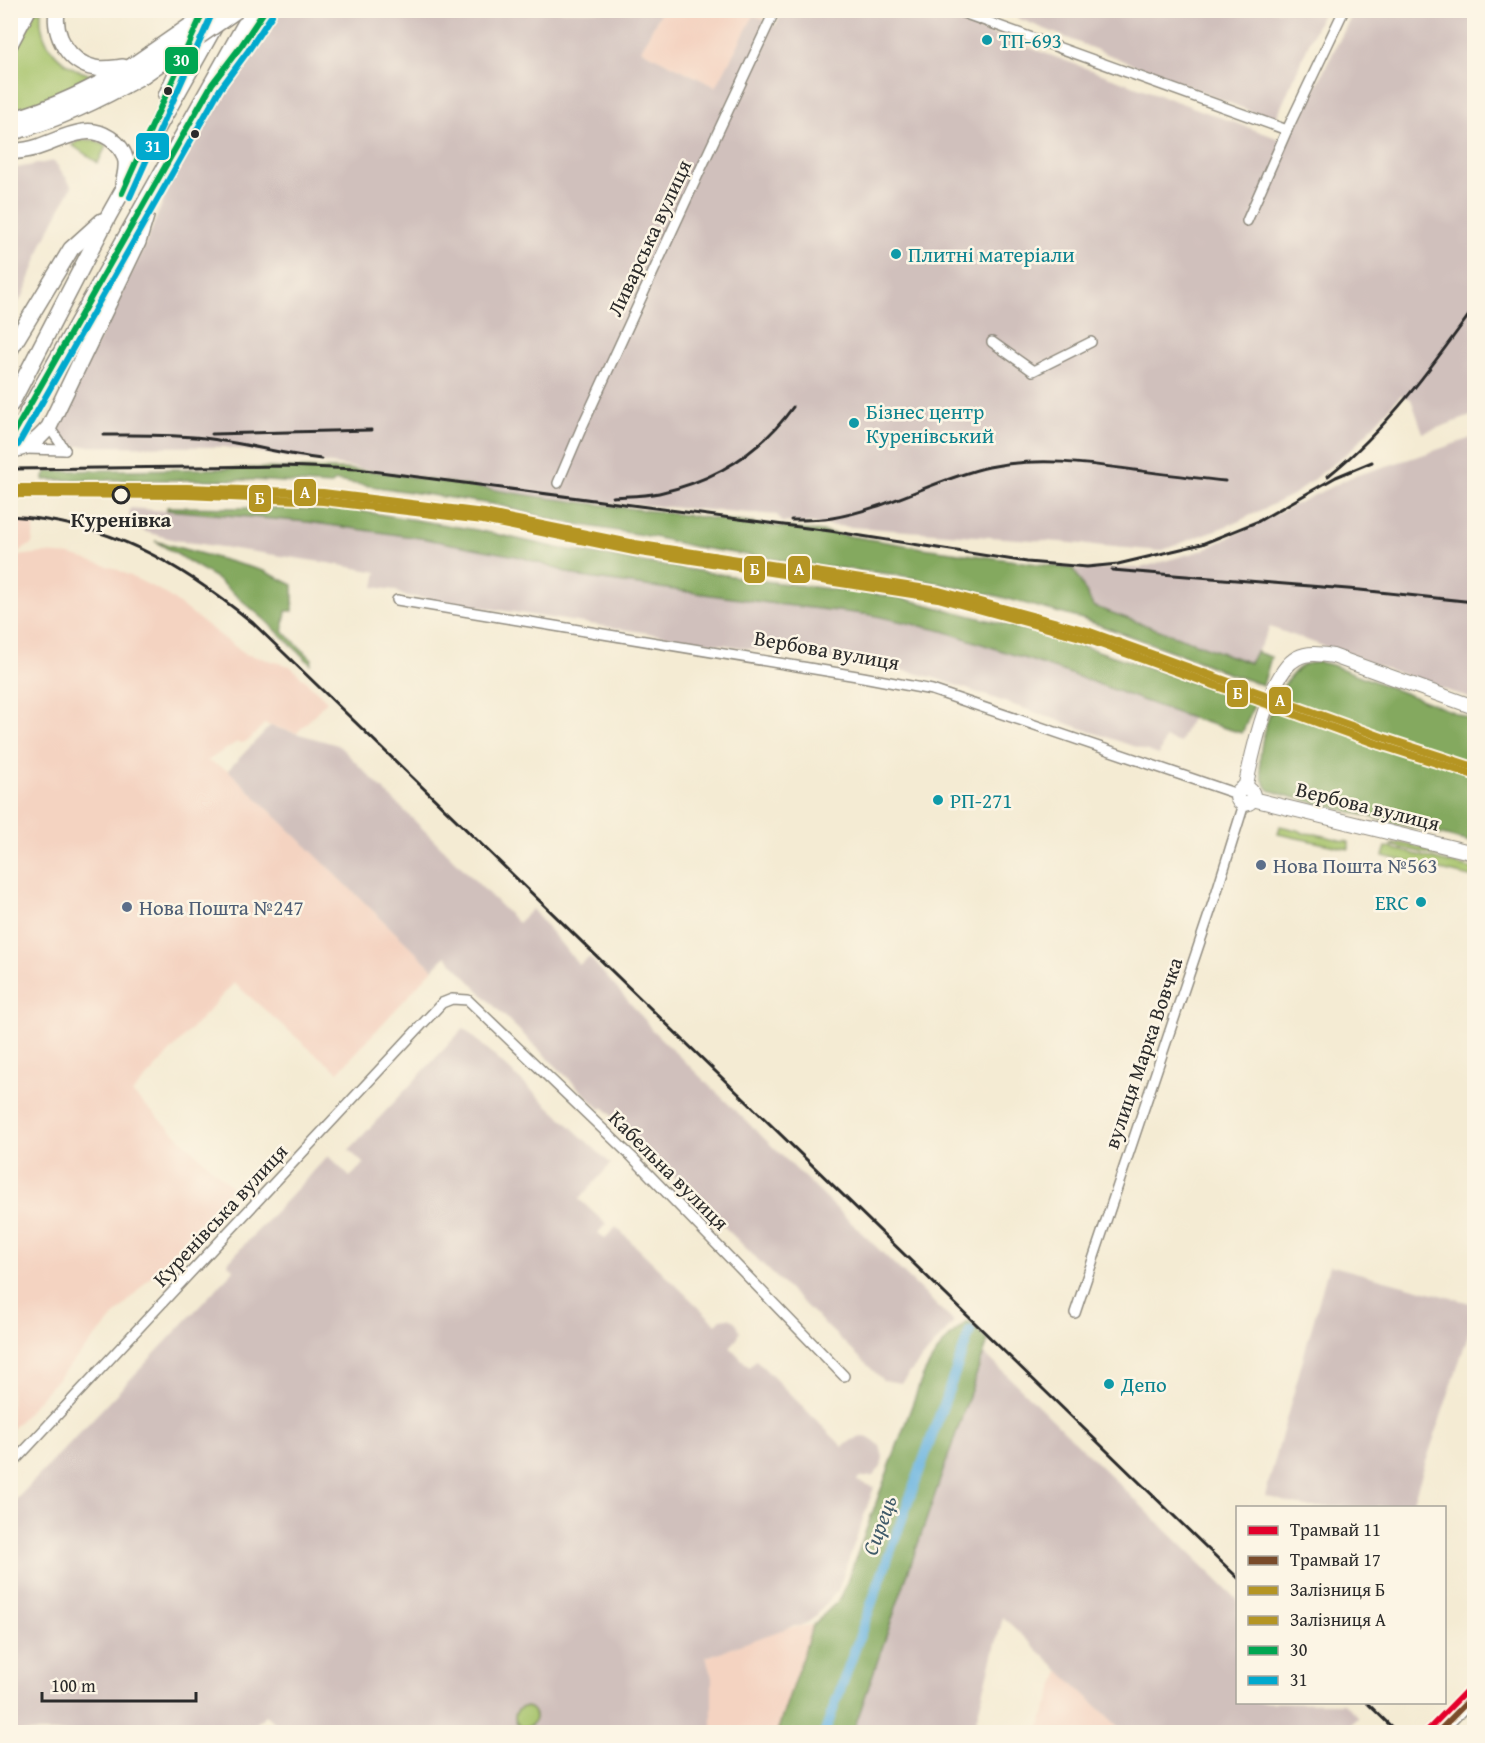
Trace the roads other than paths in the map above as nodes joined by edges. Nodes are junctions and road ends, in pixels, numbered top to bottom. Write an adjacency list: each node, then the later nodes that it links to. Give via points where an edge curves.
1 (28, 10): 13 (main road)
2 (57, 10): 15 (main road, via 58,32 73,58 94,68)
3 (204, 10): 22 (main road)
4 (213, 10): 15 (main road, bridge)
5 (237, 10): 15 (main road, bridge)
6 (253, 10): 16 (main road)
7 (265, 10): 14 (main road)
8 (273, 10): 14 (main road)
9 (775, 10): 32 (street, Ливарська вулиця)
10 (955, 10): 18 (street)
11 (1344, 10): 18 (street)
12 (223, 11): 22 (main road)
13 (10, 44)
14 (241, 46): 16 (main road)
15 (137, 71): 17 (main road); 19 (main road, via 76,111)
16 (212, 84): 21 (main road)
17 (10, 120)
18 (1287, 130): 24 (street)
19 (10, 133)
20 (10, 152): 22 (main road, via 84,131 98,133 116,143 125,158 127,169)
21 (158, 182): 29 (main road); 30 (main road, via 138,242)
22 (121, 194): 23 (main road)
23 (109, 215): 27 (main road, via 71,249); 28 (main road)
24 (1247, 221)
25 (992, 342): 26 (street, via 1033,371)
26 (1091, 342)
27 (10, 350)
28 (11, 404)
29 (27, 413)
30 (49, 427): 31 (main road, via 38,440); 31 (street, via 65,450)
31 (17, 450)
32 (558, 483)
33 (397, 600): 35 (street, Вербова вулиця, via 932,690)
34 (1474, 706): 35 (main road, via 1333,656 1313,653 1295,658 1283,672 1258,728)
35 (1244, 796): 36 (main road, Вербова вулиця); 38 (street, вулиця Марка Вовчка, via 1216,894)
36 (1474, 853)
37 (461, 999): 39 (street, Кабельна вулиця, via 468,1000 633,1158); 40 (street, Куренівська вулиця, via 442,1003)
38 (1075, 1313)
39 (844, 1376)
40 (10, 1466)
41 (1474, 1698): 42 (street)
42 (1441, 1732)

